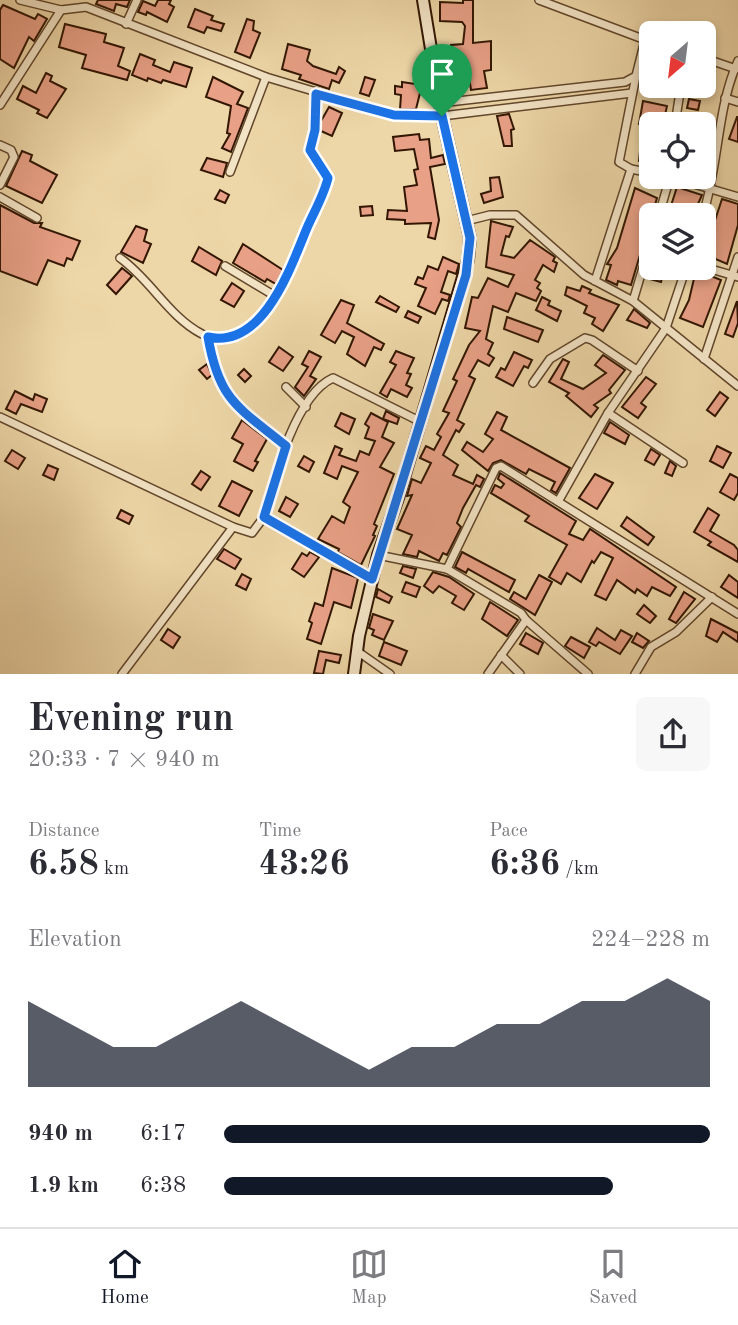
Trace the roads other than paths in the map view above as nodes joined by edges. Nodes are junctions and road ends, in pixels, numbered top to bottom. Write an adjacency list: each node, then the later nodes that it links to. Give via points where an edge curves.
1 (20, 0): 5 (street)
2 (137, 0): 6 (street)
3 (423, 0): 17 (street)
4 (541, 0): 7 (street)
5 (61, 10): 6 (street, via 86,7); 18 (street)
6 (126, 24): 12 (street)
7 (639, 38)
8 (716, 61): 9 (street)
9 (737, 66): 15 (street)
10 (639, 67): 11 (street)
11 (636, 76): 13 (street); 17 (street, via 625,82)
12 (266, 77): 14 (street); 24 (street)
13 (632, 93): 19 (street); 22 (street, via 618,154 619,162)
14 (316, 94): 19 (street, via 394,115); 39 (street, via 310,150 328,178)
15 (725, 98): 16 (street); 21 (street)
16 (738, 102)
17 (440, 103): 19 (street)
18 (0, 105)
19 (442, 116): 30 (street)
20 (0, 145): 25 (street, via 14,157)
21 (716, 160)
22 (631, 169): 23 (street); 38 (street)
23 (639, 171)
24 (230, 172)
25 (0, 185)
26 (715, 189): 28 (street)
27 (0, 197): 29 (street)
28 (738, 197)
29 (37, 218)
30 (466, 221): 38 (street, via 516,215); 51 (street, via 470,238 466,275)
31 (738, 257): 35 (street)
32 (120, 258): 42 (street, via 188,324)
33 (225, 266): 39 (street)
34 (716, 270): 35 (street)
35 (735, 276): 43 (street)
36 (639, 280): 40 (street)
37 (682, 280): 41 (street)
38 (595, 281): 40 (street)
39 (275, 296): 42 (street, via 256,322 233,335)
40 (633, 301): 41 (street)
41 (666, 328): 43 (street); 44 (street)
42 (208, 337): 52 (street, via 221,386 230,399)
43 (704, 359): 46 (street)
44 (638, 371): 45 (street, via 585,338 550,359); 49 (street)
45 (533, 383)
46 (738, 386)
47 (286, 387): 48 (street)
48 (306, 407): 51 (street, via 319,387 333,378); 52 (street)
49 (608, 414): 53 (street); 54 (street)
50 (0, 417): 56 (street)
51 (421, 422): 57 (street)
52 (286, 446): 55 (street)
53 (683, 463)
54 (559, 500): 58 (street, via 498,466); 60 (street)
55 (264, 517): 56 (street, via 252,533); 59 (street)
56 (233, 527): 65 (street)
57 (378, 555): 58 (street); 59 (street)
58 (447, 569): 62 (street, via 515,608)
59 (372, 579): 63 (street)
60 (712, 597): 61 (street); 72 (street, via 676,632 650,647)
61 (738, 614)
62 (526, 620): 64 (street); 71 (street)
63 (357, 651): 67 (street); 68 (street)
64 (501, 655): 69 (street); 70 (street)
65 (129, 670): 66 (street)
66 (122, 674)
67 (354, 674)
68 (390, 674)
69 (488, 674)
70 (520, 674)
71 (587, 674)
72 (635, 674)

